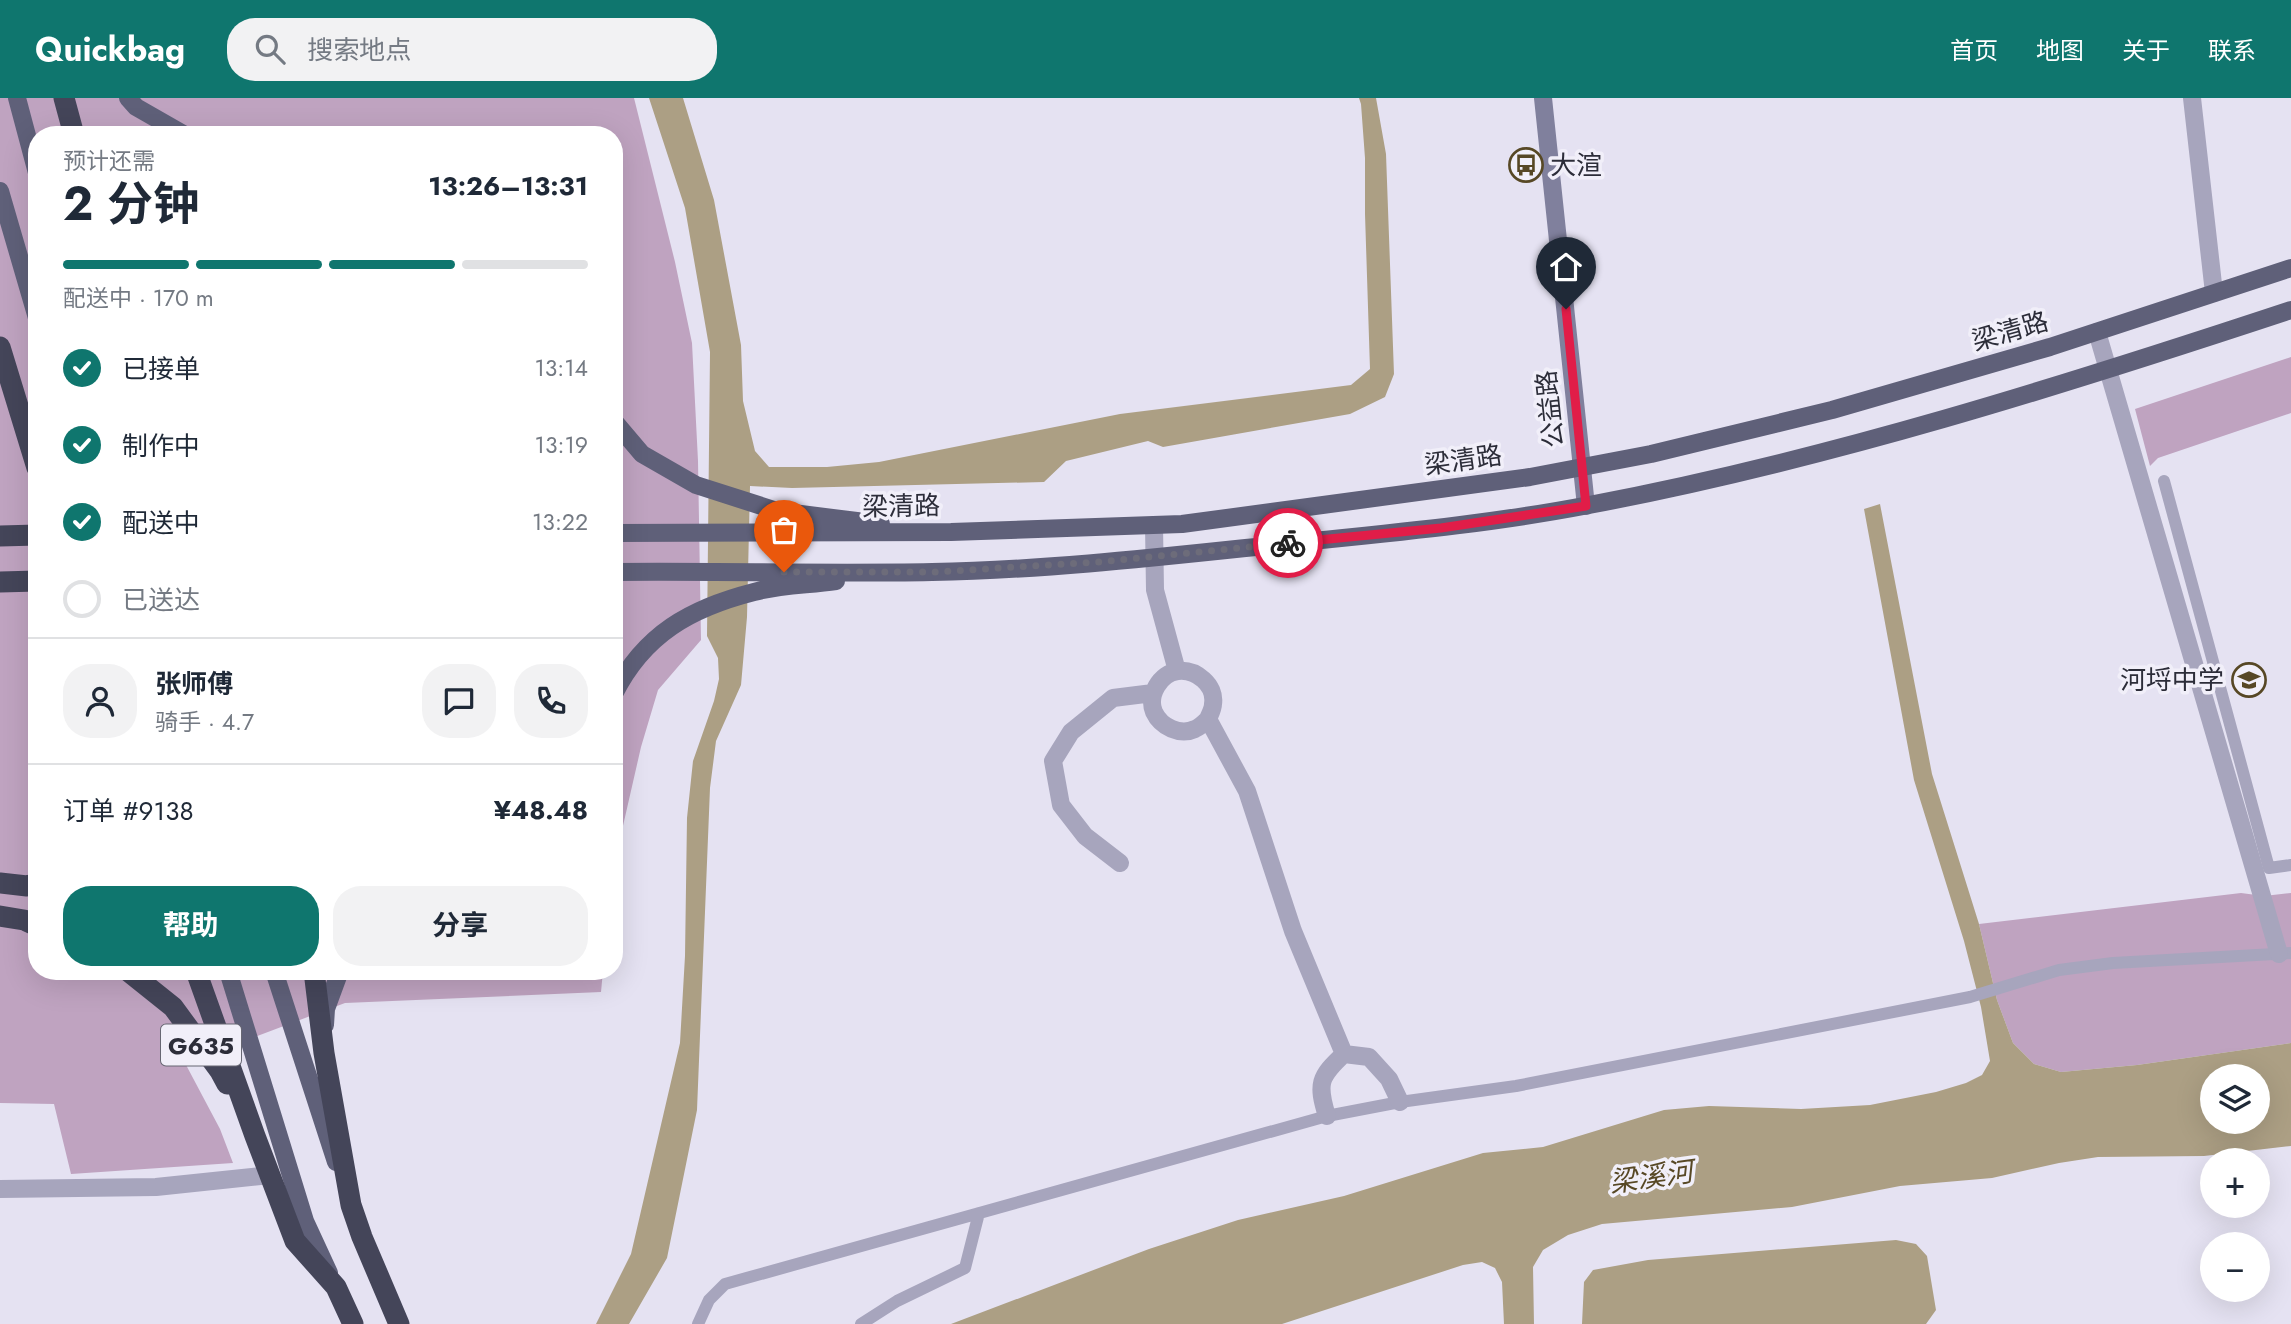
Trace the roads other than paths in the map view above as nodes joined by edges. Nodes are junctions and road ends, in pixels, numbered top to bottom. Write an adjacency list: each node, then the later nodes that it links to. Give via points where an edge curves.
1 (17, 98): 8 (main road)
2 (64, 98): 6 (highway)
3 (128, 98): 7 (main road)
4 (1543, 98): 19 (street, 公益路)
5 (2192, 98): 12 (street)
6 (72, 126)
7 (169, 126)
8 (28, 139)
9 (0, 191): 11 (main road)
10 (2291, 268): 12 (main road, 梁清路)
11 (28, 287)
12 (2214, 293): 14 (main road, 梁清路)
13 (2291, 310): 16 (main road)
14 (2097, 332): 16 (street); 19 (main road, 梁清路, via 1832,410)
15 (0, 347): 18 (highway)
16 (2108, 368): 21 (main road, via 1917,426 1717,478); 42 (street)
17 (623, 432): 23 (main road, via 642,454 696,485 777,511)
18 (28, 439)
19 (1583, 467): 21 (street, 公益路); 22 (main road, 梁清路)
20 (2164, 481): 37 (lane, via 2269,868)
21 (1586, 506): 27 (main road, via 1441,528)
22 (1154, 525): 23 (main road, 梁清路); 27 (street)
23 (951, 532): 24 (main road, 梁清路)
24 (623, 533)
25 (28, 535): 26 (highway)
26 (0, 536)
27 (1156, 557): 29 (main road); 32 (street, via 1155,590)
28 (623, 572): 29 (main road)
29 (909, 572): 33 (main road, via 756,591 698,610 656,637)
30 (28, 581): 31 (highway)
31 (0, 582)
32 (1177, 671): 34 (street, via 1162,678); 35 (street, via 1195,673 1209,684 1214,702)
33 (623, 678)
34 (1153, 693): 35 (street, via 1153,710 1162,724 1178,732 1195,730); 36 (street, via 1113,698 1072,732 1054,761 1061,805 1085,836)
35 (1208, 719): 50 (street, via 1247,791 1293,931)
36 (1120, 863)
37 (2291, 864)
38 (0, 883): 39 (highway)
39 (28, 886)
40 (0, 916): 41 (highway)
41 (28, 924)
42 (2285, 954): 51 (lane, via 2059,970 1970,997 1529,1083)
43 (139, 980): 53 (highway, G635, via 173,1007 220,1071)
44 (199, 980): 53 (highway)
45 (231, 980): 58 (main road, via 305,1221)
46 (277, 980): 56 (main road)
47 (315, 980): 49 (highway)
48 (337, 980): 49 (main road, via 326,1009)
49 (324, 1054): 56 (highway)
50 (1343, 1054): 51 (street, via 1369,1057); 52 (street, via 1327,1070 1320,1093)
51 (1400, 1102): 52 (lane)
52 (1327, 1116): 57 (lane)
53 (255, 1136): 54 (highway)
54 (270, 1175): 55 (street, via 156,1187); 58 (highway, via 295,1241)
55 (0, 1189)
56 (351, 1205): 60 (highway)
57 (979, 1213): 61 (lane, via 725,1284 709,1300); 62 (lane, via 965,1268)
58 (336, 1287): 59 (highway)
59 (353, 1324)
60 (399, 1324)
61 (698, 1324)
62 (861, 1324)

